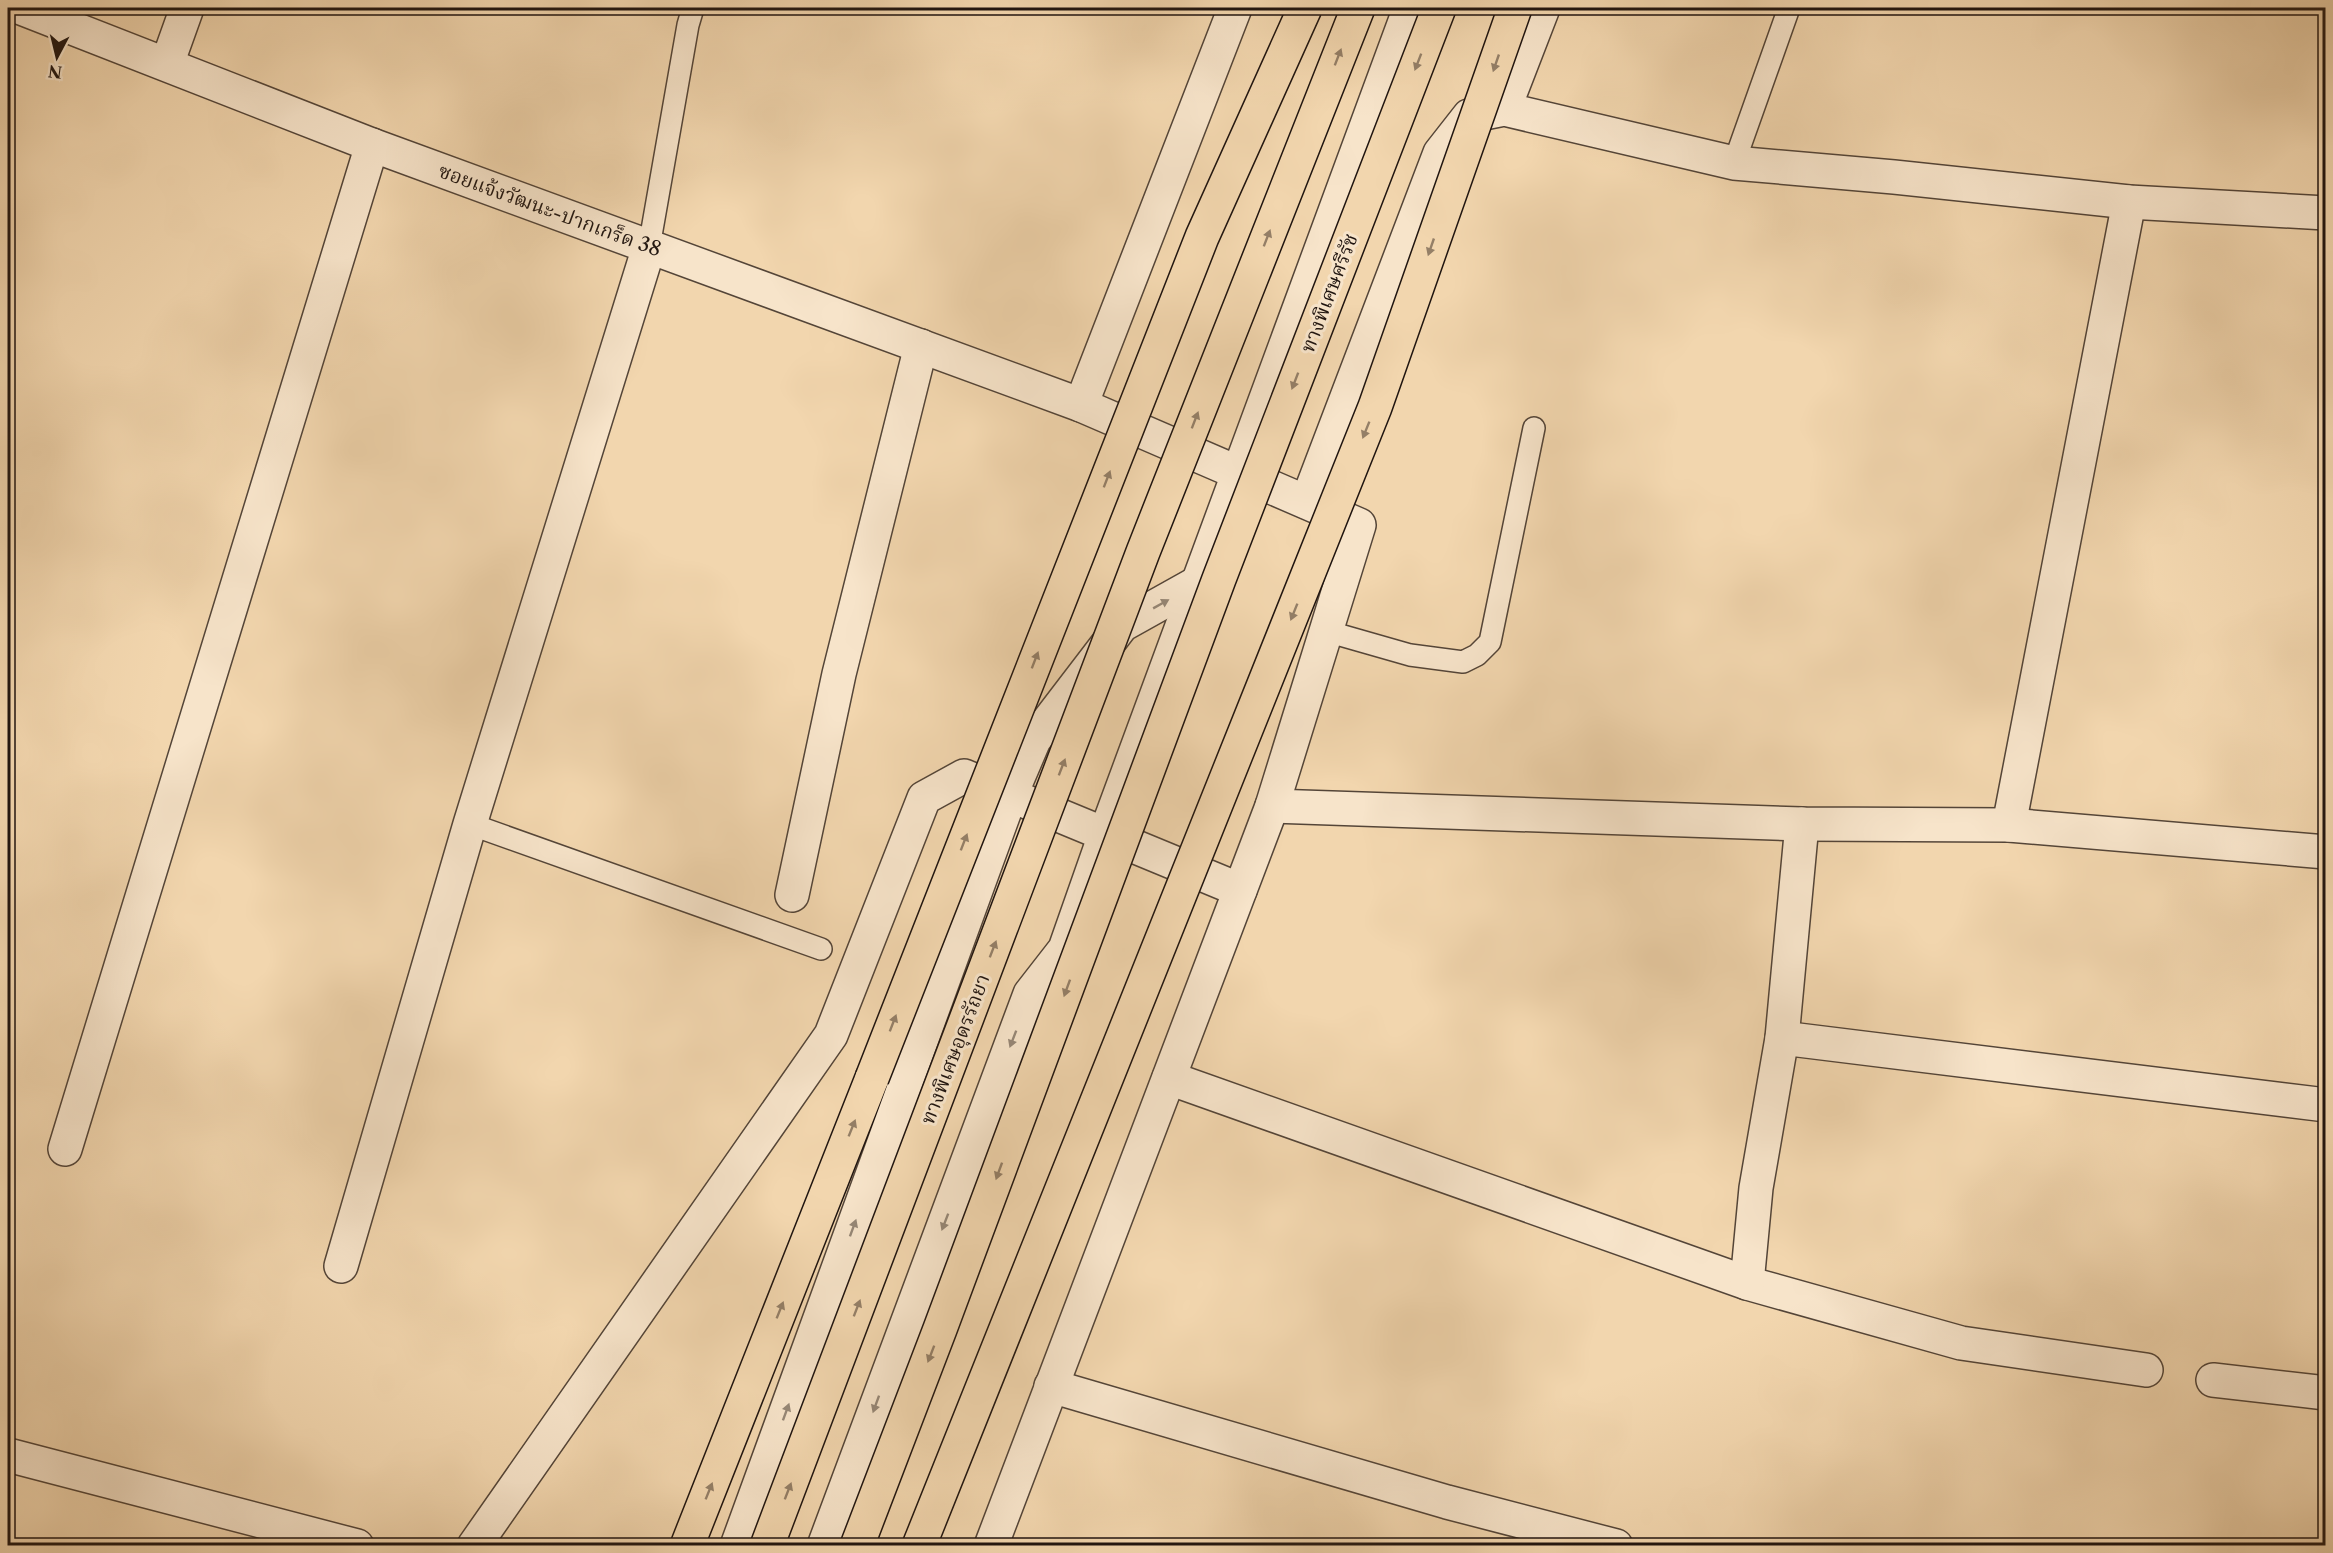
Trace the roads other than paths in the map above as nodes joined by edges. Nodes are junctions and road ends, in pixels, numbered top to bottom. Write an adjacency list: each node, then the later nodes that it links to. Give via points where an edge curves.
1 (21, 8): 12 (street, ซอยแจ้งวัฒนะ-ปากเกร็ด 38)
2 (187, 8): 12 (street)
3 (693, 8): 18 (lane)
4 (1235, 8): 20 (street)
5 (1305, 8): 50 (highway, one-way to 5, bridge, via 1197,248)
6 (1358, 8): 52 (highway, ทางพิเศษอุดรรัถยา, one-way to 6, bridge, via 1143,552)
7 (1410, 8): 22 (street)
8 (1439, 8): 24 (highway, ทางพิเศษศรีรัช, one-way to 24, bridge)
9 (1515, 8): 55 (highway, one-way to 55, bridge, via 1375,408)
10 (1543, 8): 13 (street)
11 (1789, 8): 15 (lane)
12 (167, 64): 14 (street, ซอยแจ้งวัฒนะ-ปากเกร็ด 38)
13 (1504, 109): 15 (street); 23 (street, via 1469,116 1440,153)
14 (372, 145): 18 (street, ซอยแจ้งวัฒนะ-ปากเกร็ด 38); 39 (street)
15 (1734, 163): 16 (street)
16 (2129, 202): 17 (street); 30 (street)
17 (2325, 213)
18 (649, 247): 19 (street, ซอยแจ้งวัฒนะ-ปากเกร็ด 38); 28 (street)
19 (921, 346): 20 (street, ซอยแจ้งวัฒนะ-ปากเกร็ด 38); 34 (street, via 839,674)
20 (1081, 405): 22 (street, ซอยแจ้งวัฒนะ-ปากเกร็ด 38)
21 (1534, 428): 25 (lane, via 1490,642 1477,655 1463,662 1421,657)
22 (1239, 472): 23 (street, ซอยแจ้งวัฒนะ-ปากเกร็ด 38); 24 (street)
23 (1307, 502): 25 (street, ซอยแจ้งวัฒนะ-ปากเกร็ด 38, via 1359,525)
24 (1209, 581): 26 (street, one-way to 24, via 1034,740 1122,625); 31 (street); 54 (highway, one-way to 54, bridge, via 940,1329)
25 (1326, 631): 27 (street)
26 (1011, 794): 31 (street); 49 (street, via 964,776 924,798 831,1035); 51 (street, one-way to 26)
27 (1272, 806): 29 (street); 33 (street)
28 (470, 824): 35 (lane); 40 (street)
29 (1802, 824): 30 (street); 36 (street)
30 (2009, 825): 32 (street)
31 (1105, 835): 33 (street); 53 (street, one-way to 53, via 1065,950 1030,994)
32 (2325, 852)
33 (1240, 890): 37 (street)
34 (792, 896)
35 (821, 949)
36 (1782, 1038): 38 (street); 41 (street, via 1756,1188)
37 (1169, 1078): 41 (street); 44 (street)
38 (2325, 1105)
39 (65, 1149)
40 (341, 1266)
41 (1747, 1283): 42 (street, via 1961,1342)
42 (2146, 1370)
43 (2213, 1380): 45 (street)
44 (1051, 1386): 56 (street); 57 (street, via 1447,1502)
45 (2325, 1394)
46 (8, 1455): 47 (street)
47 (268, 1534): 48 (street)
48 (357, 1545)
49 (474, 1545)
50 (687, 1545)
51 (737, 1545)
52 (767, 1545)
53 (824, 1545)
54 (857, 1545)
55 (919, 1545)
56 (991, 1545)
57 (1616, 1545)

